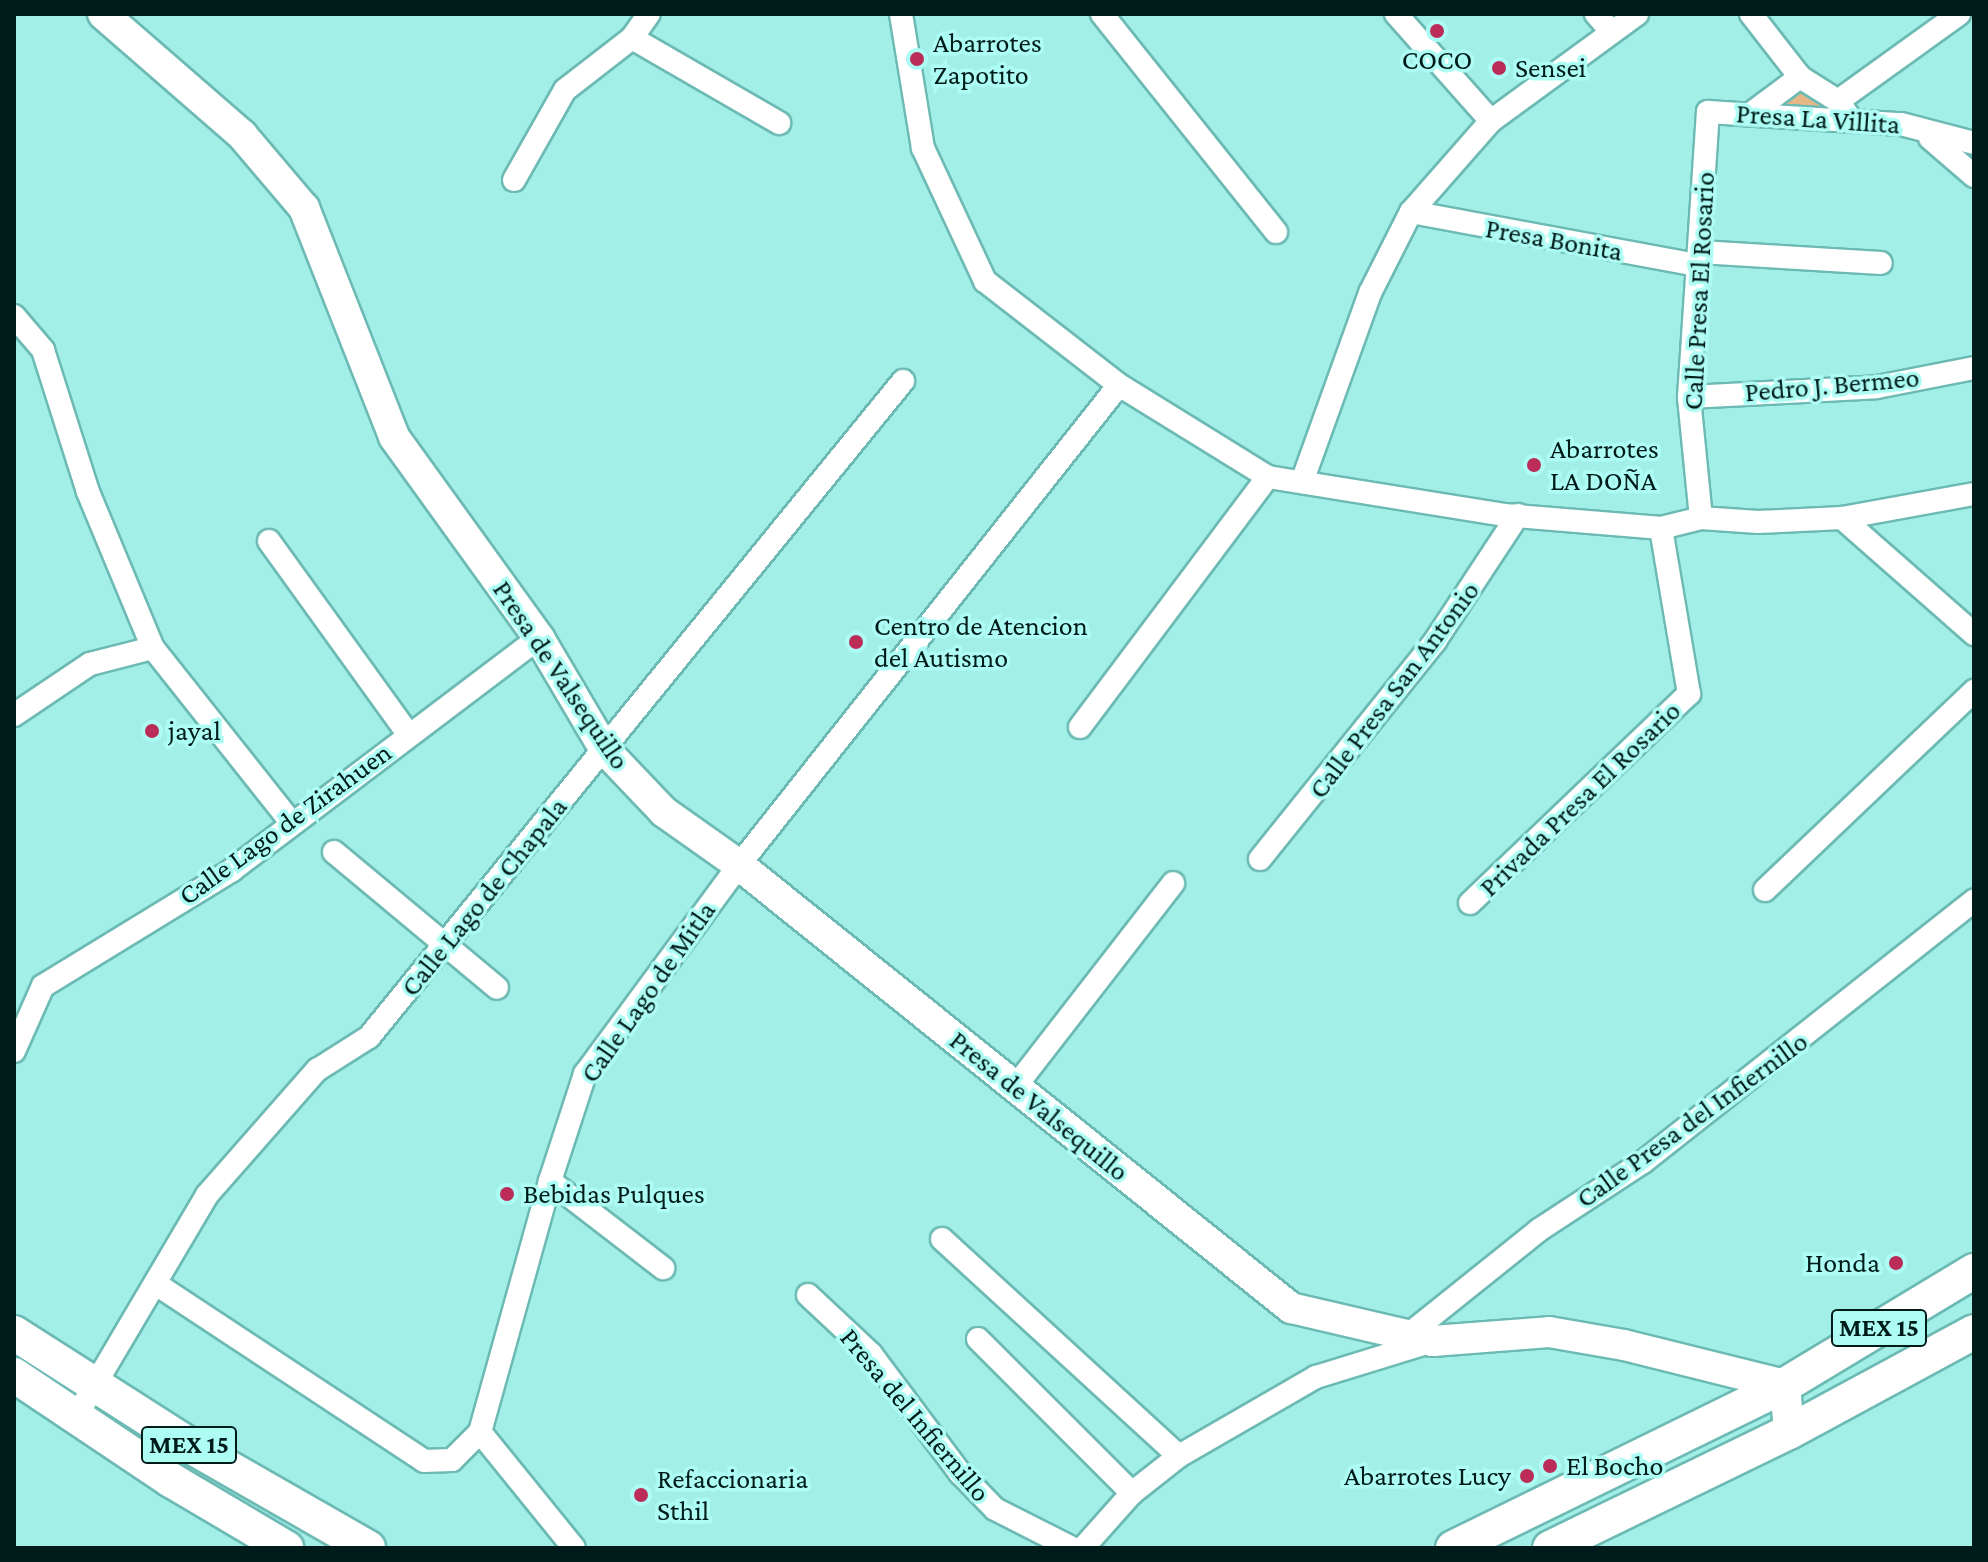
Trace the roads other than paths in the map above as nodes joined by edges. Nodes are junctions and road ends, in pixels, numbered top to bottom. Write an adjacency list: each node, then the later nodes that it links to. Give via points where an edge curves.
1 (103, 14): 40 (street, Presa de Valsequillo, via 242,135 304,208 394,437)
2 (649, 14): 10 (street)
3 (901, 14): 29 (street, via 923,148 985,281)
4 (1102, 14): 23 (street)
5 (1396, 14): 15 (street)
6 (1637, 14): 9 (street)
7 (1751, 14): 11 (street)
8 (1959, 14): 12 (street)
9 (1603, 22): 15 (street)
10 (632, 38): 17 (street); 21 (street, via 565,90)
11 (1800, 77): 12 (street); 14 (street)
12 (1838, 101): 16 (street)
13 (1708, 112): 14 (street, Presa La Villita); 24 (street, Calle Presa El Rosario)
14 (1753, 112): 16 (street, Presa La Villita)
15 (1491, 121): 22 (street)
16 (1852, 121): 18 (street, Presa La Villita)
17 (779, 123)
18 (1917, 127): 19 (street, Presa La Villita); 20 (street)
19 (1974, 143)
20 (1974, 176)
21 (514, 180)
22 (1411, 212): 24 (street, Presa Bonita); 32 (street, via 1370,293)
23 (1276, 232)
24 (1699, 259): 25 (street, Presa Bonita); 30 (street, Calle Presa El Rosario)
25 (1881, 263)
26 (14, 316): 41 (street, via 43,350 88,492)
27 (1974, 368): 30 (street, Pedro J. Bermeo, via 1877,387)
28 (903, 381): 46 (street, Calle Lago de Chapala)
29 (1119, 385): 31 (street); 50 (street, Calle Lago de Mitla)
30 (1689, 397): 35 (street, Calle Presa El Rosario)
31 (1268, 477): 32 (street); 44 (street)
32 (1302, 482): 34 (street)
33 (1974, 494): 36 (street)
34 (1518, 515): 37 (street); 49 (street, Calle Presa San Antonio, via 1435,641)
35 (1701, 518): 36 (street); 37 (street)
36 (1842, 518): 39 (street)
37 (1661, 528): 54 (street, Privada Presa El Rosario, via 1689,694)
38 (269, 541): 45 (street)
39 (1974, 634)
40 (539, 638): 45 (street, Calle Lago de Zirahuen); 46 (street, Presa de Valsequillo)
41 (153, 648): 43 (street, via 90,664); 47 (street)
42 (1974, 691): 52 (street)
43 (14, 715)
44 (1080, 727)
45 (408, 734): 47 (street, Calle Lago de Zirahuen)
46 (605, 750): 50 (street, Presa de Valsequillo, via 664,812); 55 (street, Calle Lago de Chapala)
47 (291, 822): 57 (street, Calle Lago de Zirahuen, via 232,870 43,986)
48 (334, 852): 55 (street)
49 (1260, 859)
50 (739, 865): 58 (street, Presa de Valsequillo); 59 (street, Calle Lago de Mitla, via 585,1074)
51 (1173, 883): 58 (street)
52 (1765, 890)
53 (1974, 901): 67 (street, Calle Presa del Infiernillo, via 1656,1153 1539,1230)
54 (1470, 903)
55 (444, 942): 56 (street); 63 (street, Calle Lago de Chapala, via 369,1037 317,1070 207,1195)
56 (497, 988)
57 (14, 1051)
58 (1015, 1087): 67 (street, Presa de Valsequillo, via 1291,1308)
59 (550, 1181): 61 (street); 73 (street, Calle Lago de Mitla)
60 (942, 1239): 75 (street)
61 (663, 1268)
62 (1974, 1271): 71 (main road, MEX 15)
63 (156, 1284): 70 (street, Calle Lago de Chapala); 73 (street, Calle Lago de Mitla, via 424,1461 452,1460)
64 (808, 1295): 80 (street, Presa del Infiernillo, via 871,1354 960,1473 995,1509)
65 (1974, 1332): 74 (main road, MEX 15)
66 (14, 1333): 70 (main road, MEX 15)
67 (1420, 1338): 71 (street, Presa de Valsequillo, via 1549,1332); 75 (street, Calle Presa del Infiernillo, via 1316,1377)
68 (978, 1339): 76 (street)
69 (14, 1375): 72 (main road, MEX 15)
70 (96, 1385): 72 (street, Calle Lago de Chapala); 78 (main road, MEX 15)
71 (1785, 1385): 74 (street); 82 (main road, MEX 15)
72 (77, 1415): 77 (main road, MEX 15, via 171,1480)
73 (480, 1432): 79 (street)
74 (1789, 1432): 83 (main road, MEX 15)
75 (1179, 1456): 76 (street, Calle Presa del Infiernillo)
76 (1132, 1493): 81 (street, Calle Presa del Infiernillo)
77 (286, 1548)
78 (368, 1548)
79 (574, 1548)
80 (1072, 1548)
81 (1083, 1548)
82 (1453, 1548)
83 (1550, 1548)

